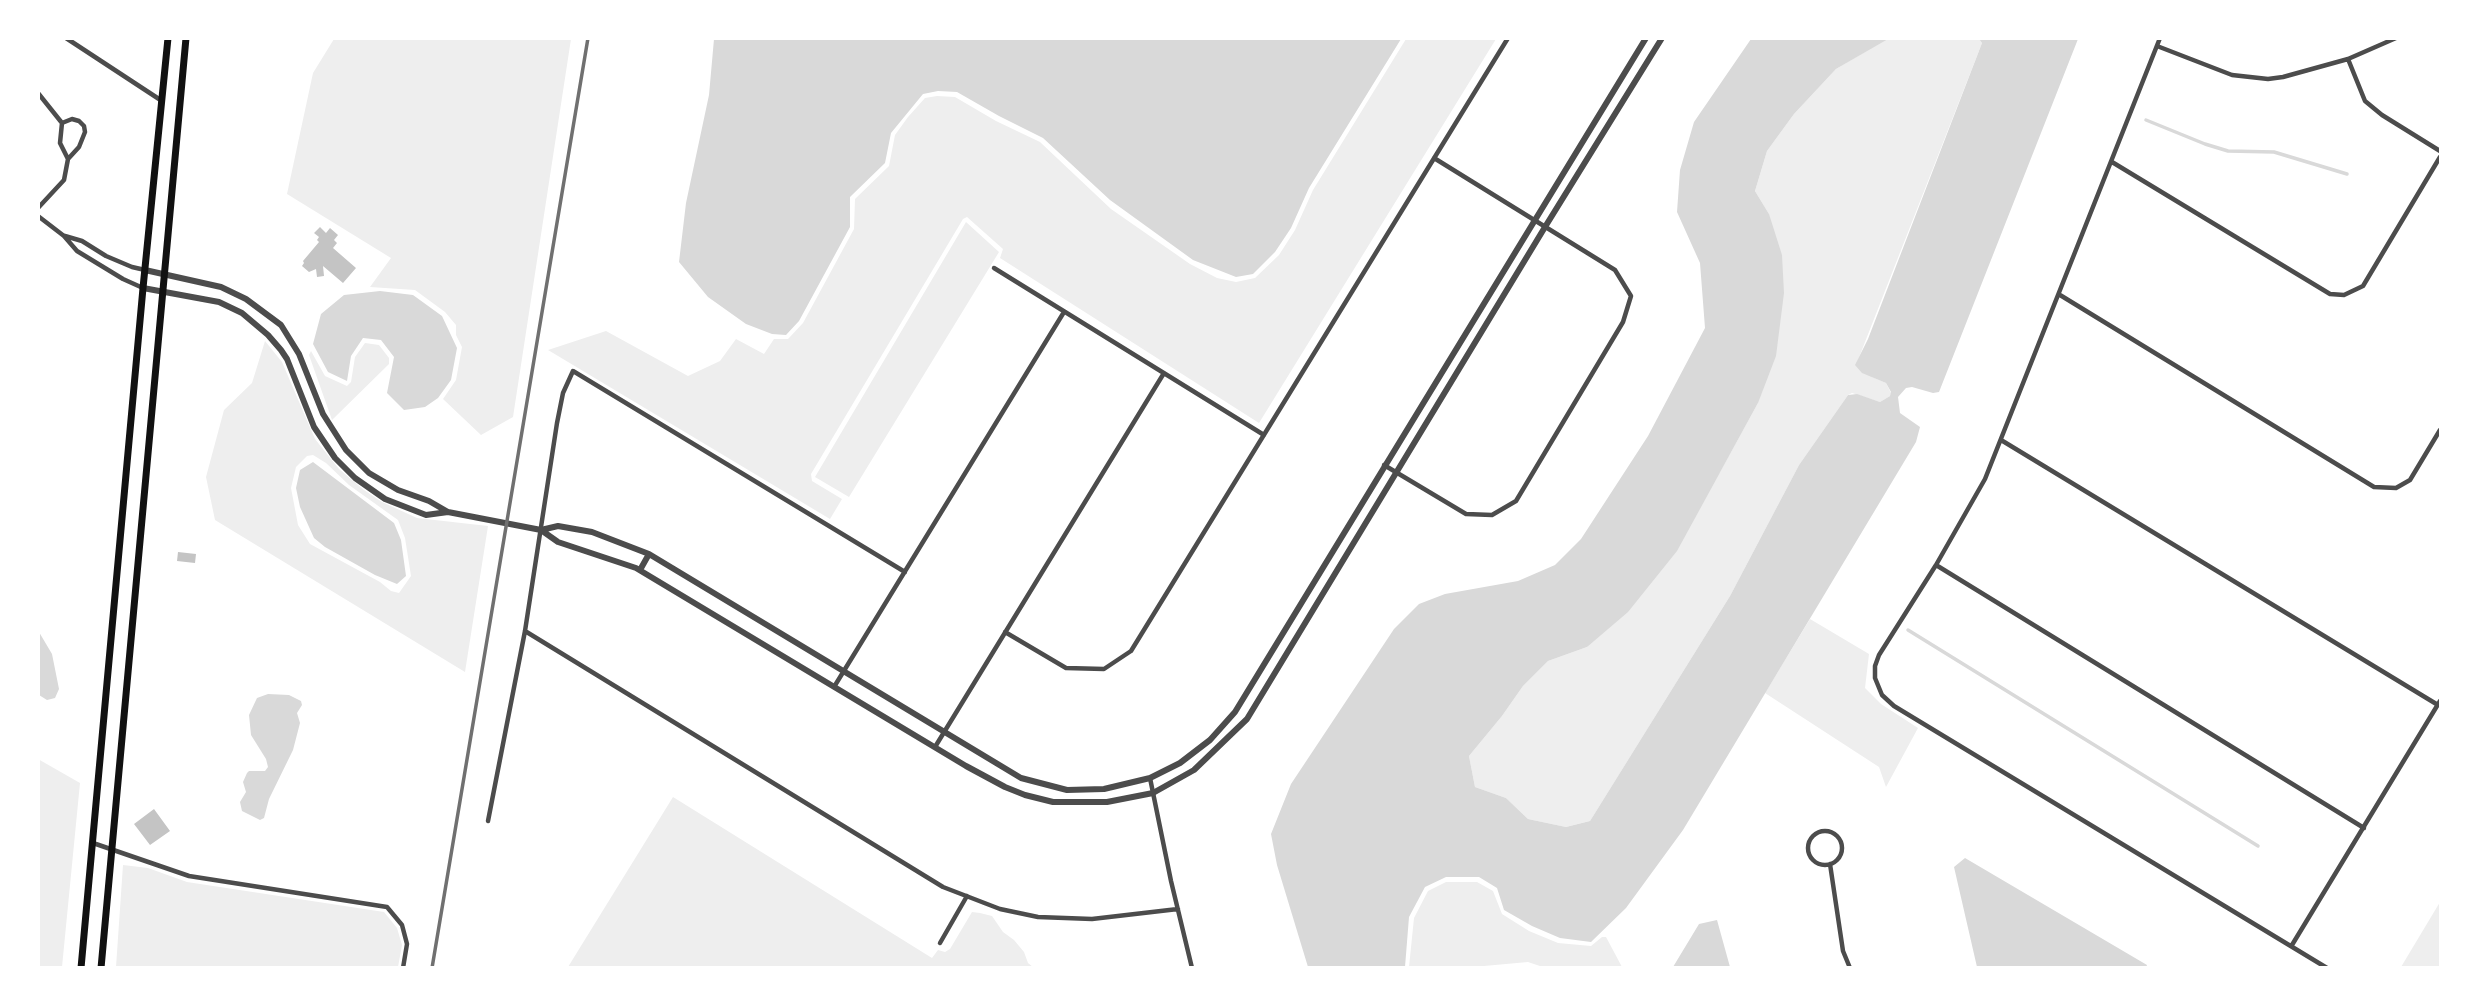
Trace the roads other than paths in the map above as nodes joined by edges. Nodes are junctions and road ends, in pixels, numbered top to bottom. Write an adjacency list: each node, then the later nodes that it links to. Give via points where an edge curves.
1 (66, 38): 12 (street)
2 (168, 38): 12 (main road)
3 (186, 38): 26 (main road)
4 (1508, 38): 15 (street)
5 (1646, 38): 21 (street)
6 (1662, 38): 22 (street)
7 (2160, 38): 9 (street)
8 (2396, 38): 10 (street)
9 (2157, 46): 10 (street, via 2232,75 2255,79 2283,77); 18 (street)
10 (2348, 59): 14 (street, via 2365,101)
11 (38, 93): 13 (street)
12 (162, 101): 25 (main road)
13 (62, 123): 17 (street, via 60,143); 17 (street, via 79,121 85,132)
14 (2441, 151)
15 (1434, 158): 21 (street); 33 (street)
16 (2441, 158): 18 (street, via 2363,286 2344,295 2330,294)
17 (68, 159): 19 (street, via 64,180)
18 (2111, 162): 29 (street)
19 (38, 208)
20 (38, 216): 23 (street)
21 (1534, 220): 22 (street); 35 (street)
22 (1545, 227): 36 (street); 36 (street, via 1615,270 1631,296 1623,323 1516,500 1492,515 1466,514)
23 (64, 236): 25 (street); 27 (street, via 77,251)
24 (994, 268): 30 (street)
25 (145, 270): 26 (street); 27 (main road)
26 (164, 274): 28 (main road); 37 (street, via 221,287 281,325 299,354 323,414 346,450 398,491)
27 (142, 288): 28 (street); 56 (main road)
28 (162, 292): 37 (street, via 219,302 243,313 281,350 314,427 355,478 385,499 426,515); 57 (main road)
29 (2060, 295): 32 (street, via 2374,487 2396,488 2410,480); 34 (street)
30 (1065, 312): 31 (street); 42 (street)
31 (1164, 373): 33 (street); 46 (street)
32 (2441, 430)
33 (1264, 435): 46 (street, via 1131,651 1104,669 1066,668)
34 (2001, 440): 40 (street, via 1985,479); 49 (street)
35 (1384, 465): 36 (street); 52 (street, via 1235,712 1210,740)
36 (1396, 472): 53 (street, via 1247,719 1194,771)
37 (448, 512): 38 (street)
38 (541, 530): 39 (street, via 558,526 592,532); 41 (street, via 558,542); 42 (street, via 563,393 573,371); 45 (street)
39 (649, 554): 41 (street); 43 (street)
40 (1936, 565): 55 (street); 62 (street, via 1876,660 1875,678 1882,695)
41 (640, 570): 44 (street)
42 (905, 572): 47 (street)
43 (745, 612): 44 (street); 47 (street)
44 (736, 627): 48 (street)
45 (526, 631): 54 (street); 59 (street, via 943,887)
46 (1005, 632): 50 (street)
47 (844, 671): 48 (street); 50 (street)
48 (834, 687): 51 (street)
49 (2439, 703): 55 (street)
50 (943, 733): 51 (street); 52 (street, via 1021,778 1068,790 1104,789)
51 (934, 747): 53 (street, via 1005,787 1052,802 1107,802)
52 (1150, 778): 53 (street)
53 (1153, 793): 60 (street)
54 (488, 821)
55 (2364, 828): 62 (street)
56 (93, 843): 57 (street); 63 (main road)
57 (112, 850): 64 (main road); 65 (street, via 189,876 387,907 402,925 407,944)
58 (1830, 864): 58 (street, via 1840,857 1842,845 1832,832 1819,831 1809,840 1807,852 1814,862); 67 (street, via 1843,951)
59 (967, 896): 60 (street, via 1038,917 1092,919); 61 (street)
60 (1178, 909): 66 (street)
61 (940, 943)
62 (2292, 945): 68 (street)
63 (81, 968)
64 (101, 968)
65 (403, 968)
66 (1192, 968)
67 (1850, 968)
68 (2327, 968)

